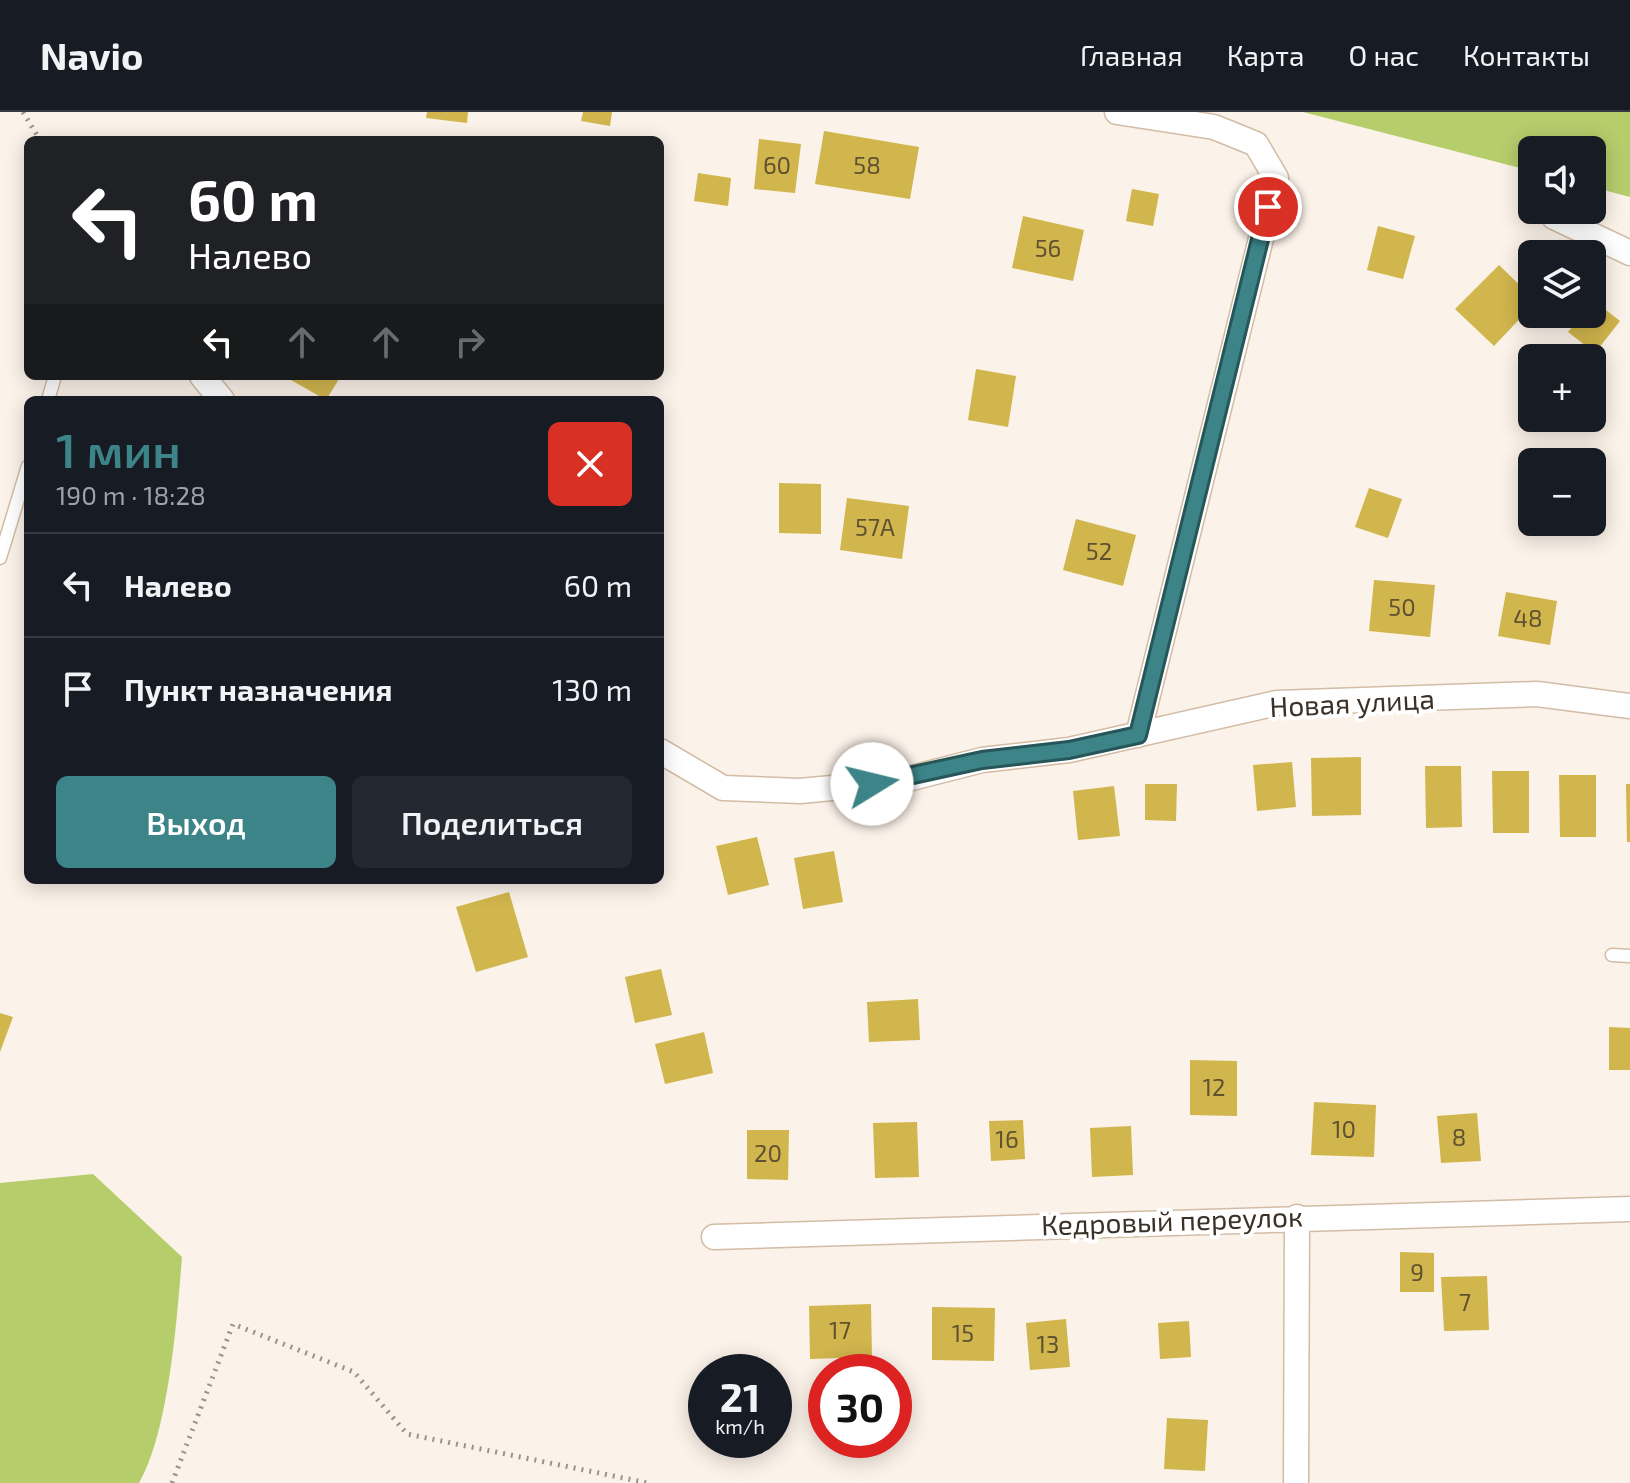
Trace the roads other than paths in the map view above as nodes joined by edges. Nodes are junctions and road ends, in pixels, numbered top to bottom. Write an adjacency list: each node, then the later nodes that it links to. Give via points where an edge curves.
1 (1117, 112): 9 (street, via 1214,127 1256,144 1276,178)
2 (1569, 224): 3 (street)
3 (1630, 253)
4 (205, 380): 5 (street)
5 (219, 396)
6 (24, 479): 7 (lane)
7 (0, 558)
8 (1630, 706): 9 (street, Новая улица, via 1537,694 1277,703)
9 (1138, 735): 10 (street, Новая улица, via 982,760 896,782 800,791 723,788)
10 (664, 753)
11 (1612, 955): 12 (lane)
12 (1630, 956)
13 (1630, 1209): 14 (street, Кедровый переулок)
14 (1297, 1217): 15 (street, Кедровый переулок); 16 (street)
15 (714, 1237)
16 (1296, 1483)

